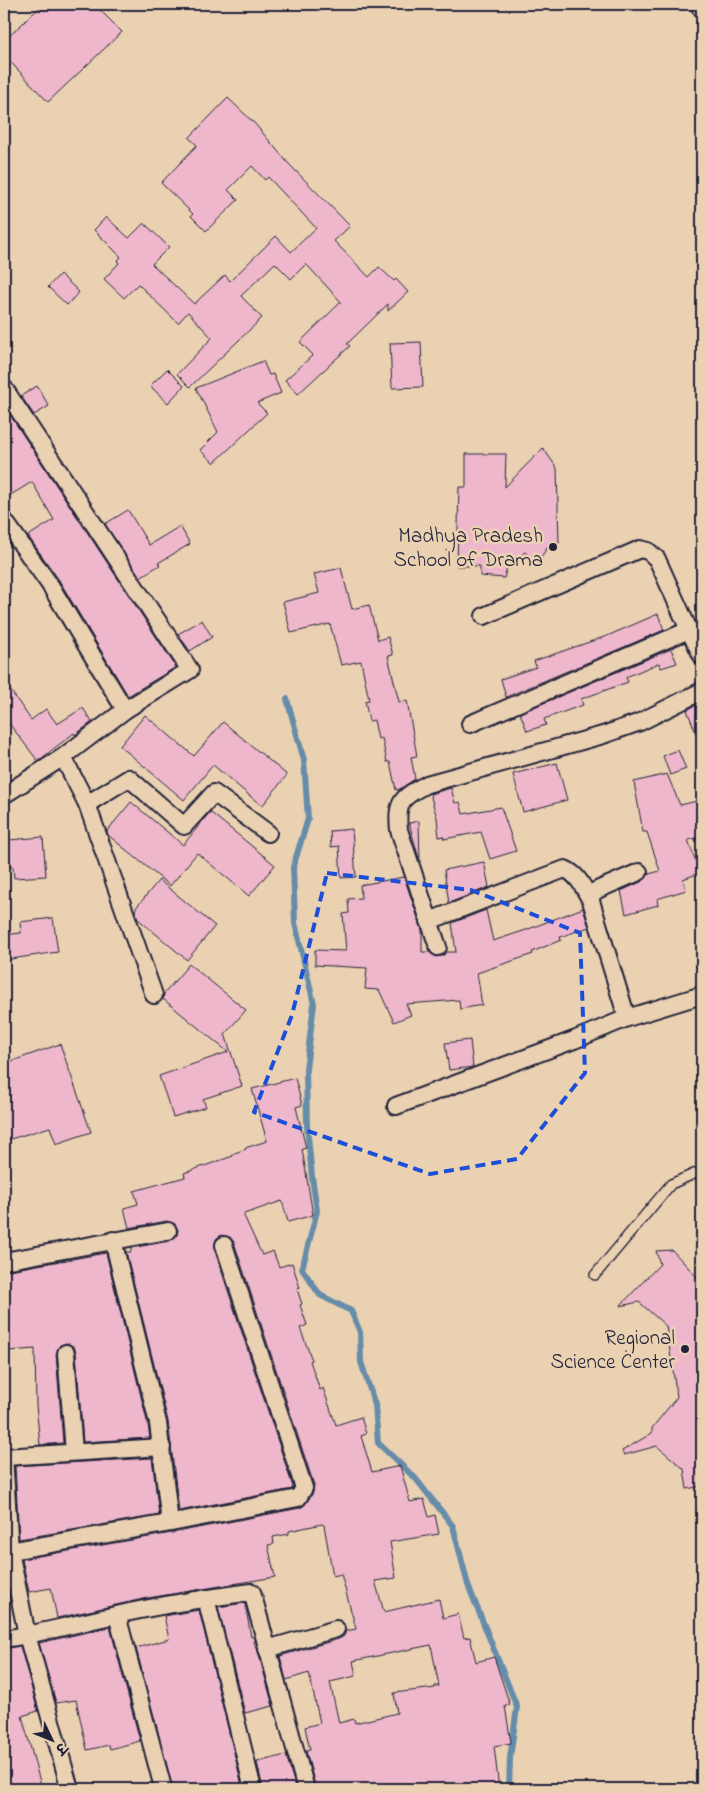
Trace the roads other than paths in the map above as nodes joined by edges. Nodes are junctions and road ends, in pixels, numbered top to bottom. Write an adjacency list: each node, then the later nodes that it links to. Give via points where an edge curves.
1 (693, 4): 2 (lane)
2 (702, 15)
3 (4, 388): 9 (street, via 190,670)
4 (4, 520): 9 (street, via 50,586)
5 (484, 616): 6 (street, via 640,549 657,559)
6 (688, 630): 7 (street); 10 (street)
7 (702, 656)
8 (702, 691): 17 (street, via 640,722 603,735 427,784 410,793 397,812 399,830)
9 (126, 710): 11 (street)
10 (470, 724)
11 (63, 757): 12 (street); 13 (street)
12 (4, 795)
13 (87, 804): 14 (street, via 130,778 184,826 214,793); 19 (street)
14 (268, 833)
15 (639, 872): 16 (street, via 597,890 591,895)
16 (591, 901): 17 (street, via 577,877 565,869); 21 (street)
17 (429, 922): 18 (street)
18 (438, 947)
19 (154, 995)
20 (702, 995): 21 (street)
21 (627, 1018): 22 (street)
22 (396, 1106)
23 (702, 1173): 28 (lane, via 671,1184)
24 (168, 1231): 25 (street)
25 (113, 1240): 27 (street); 30 (street)
26 (224, 1245): 33 (street, via 304,1488 298,1498)
27 (4, 1261)
28 (595, 1275)
29 (66, 1353): 31 (street)
30 (162, 1447): 31 (street); 33 (street)
31 (74, 1452): 32 (street)
32 (4, 1456): 34 (street)
33 (170, 1523): 34 (street)
34 (10, 1551): 38 (street)
35 (206, 1598): 36 (street); 40 (street, via 252,1592); 43 (street)
36 (117, 1615): 38 (street); 41 (street)
37 (336, 1629): 40 (street)
38 (27, 1635): 39 (street); 42 (street)
39 (4, 1639)
40 (267, 1649): 44 (street)
41 (162, 1784)
42 (70, 1789)
43 (253, 1789)
44 (306, 1789)

